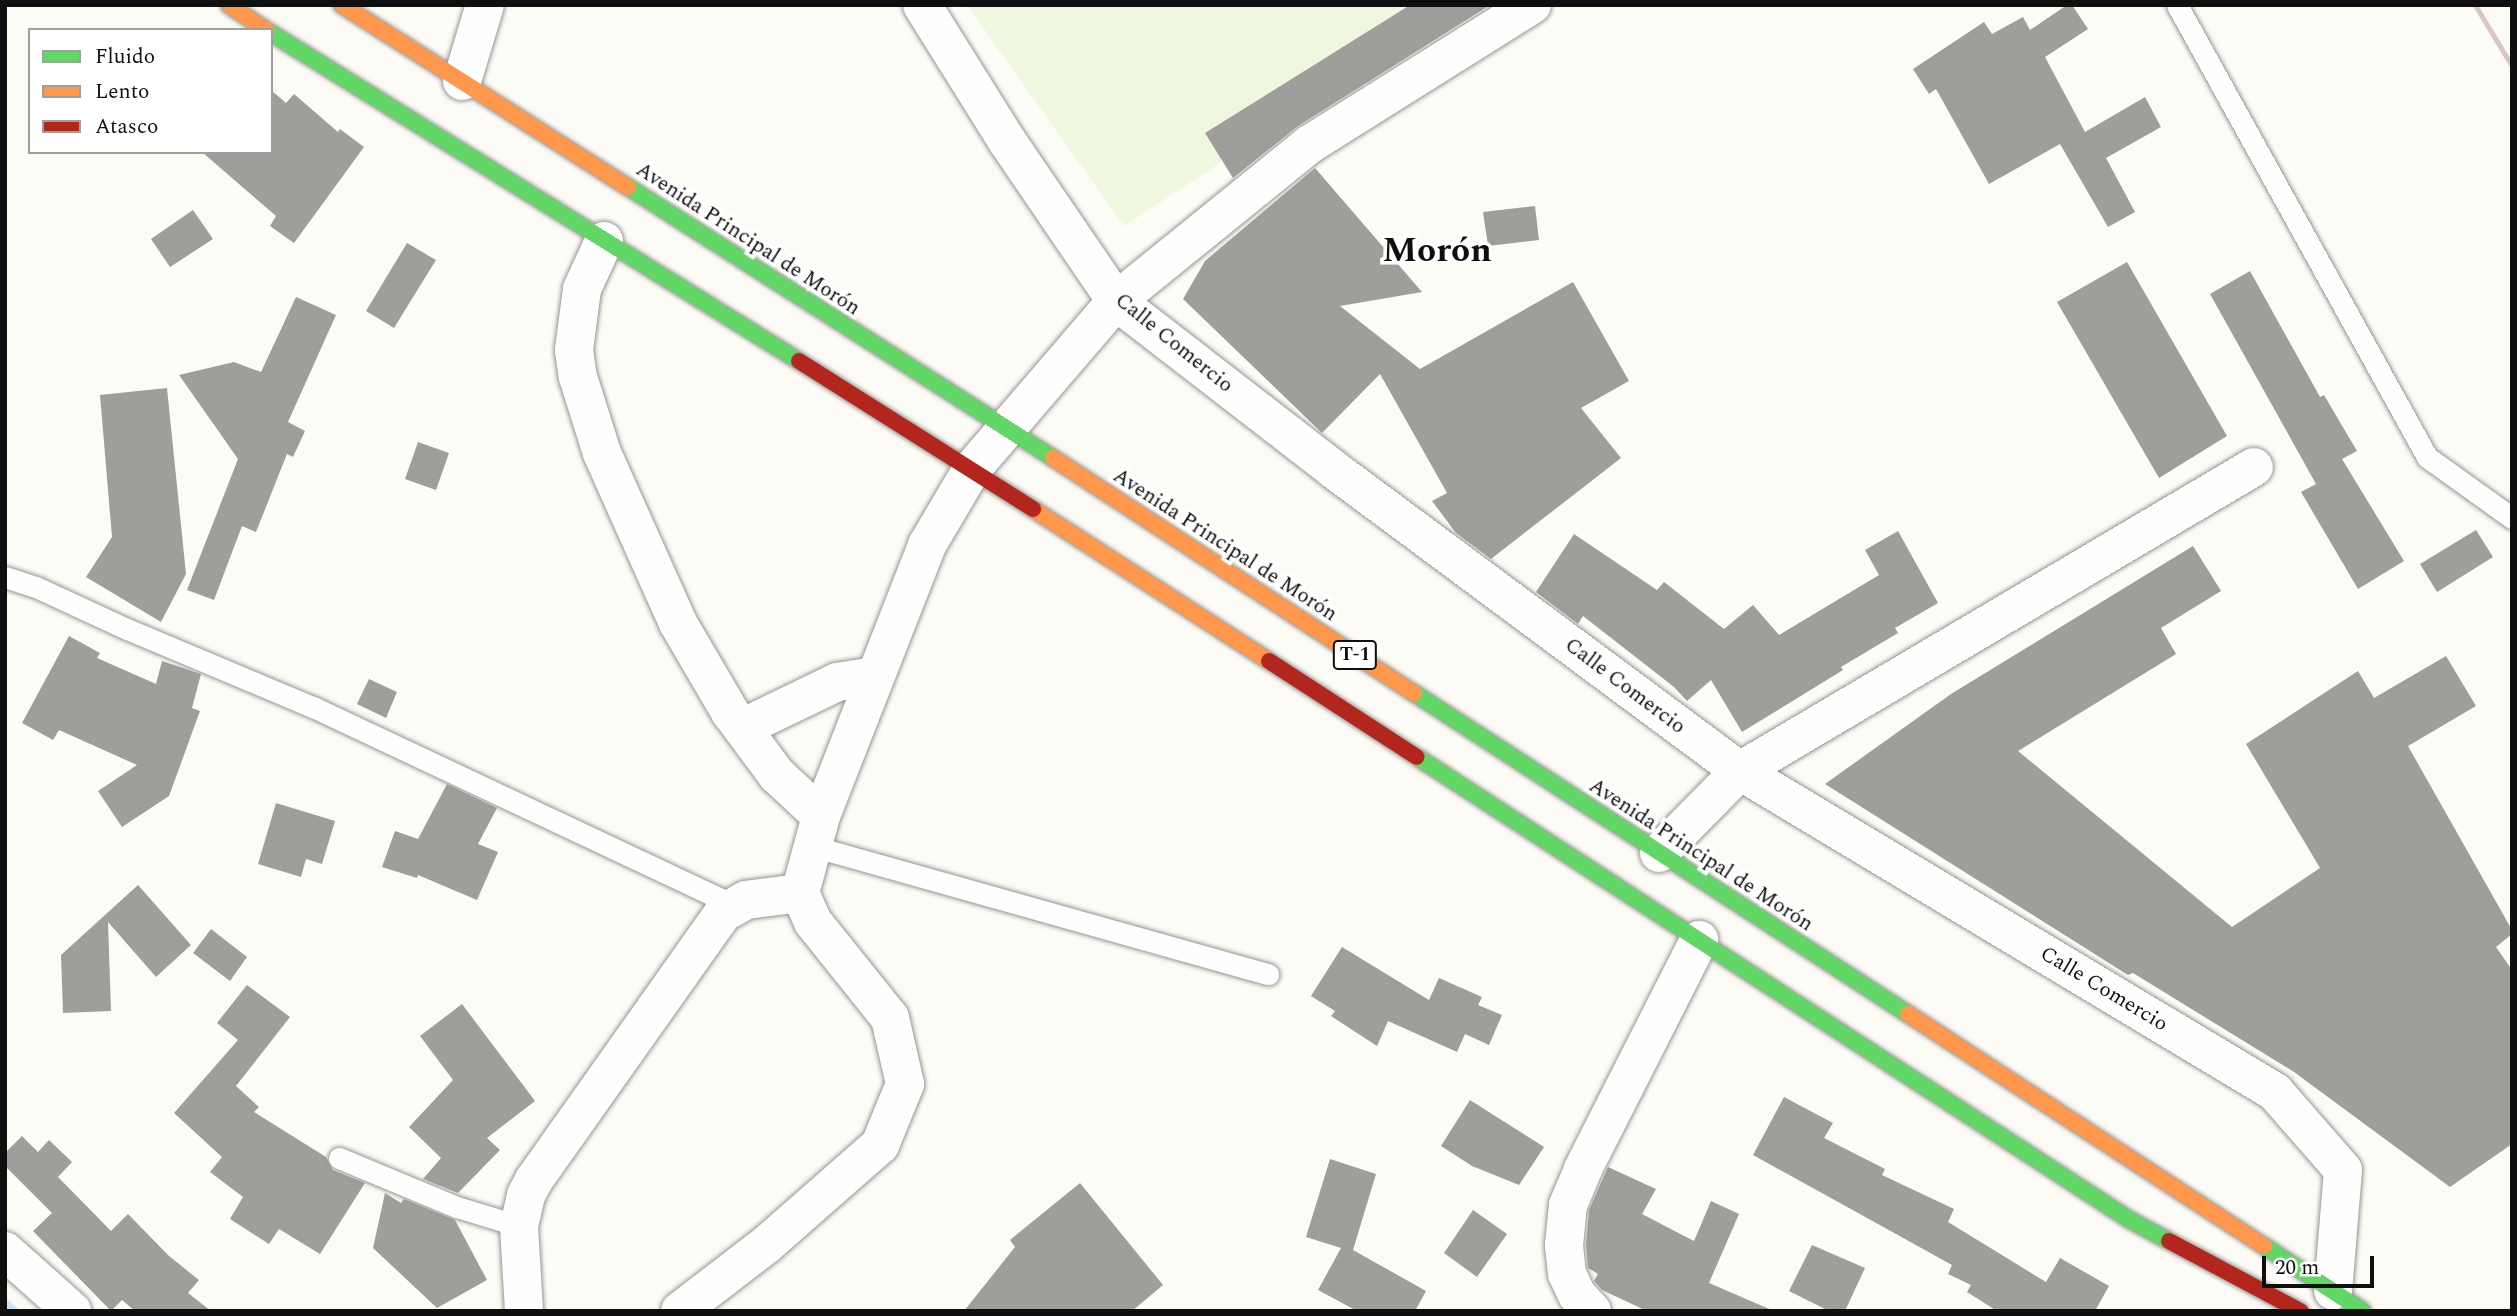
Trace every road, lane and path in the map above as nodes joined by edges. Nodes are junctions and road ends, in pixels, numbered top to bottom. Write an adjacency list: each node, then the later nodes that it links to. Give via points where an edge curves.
1 (229, 5): 7 (main road)
2 (342, 5): 9 (main road, Avenida Principal de Morón / T-1)
3 (485, 5): 9 (street)
4 (922, 5): 11 (street, Calle Comercio)
5 (1532, 5): 11 (street, via 1310,144)
6 (2177, 5): 15 (lane, via 2427,457)
7 (263, 28)
8 (273, 34): 10 (main road, T-1)
9 (462, 81): 12 (main road, Avenida Principal de Morón / T-1)
10 (604, 241): 14 (main road, T-1); 18 (street, via 578,306 574,350 578,377 602,453 678,624)
11 (1116, 301): 12 (street); 19 (street, Calle Comercio, via 1333,469)
12 (1006, 427): 14 (street); 21 (main road, Avenida Principal de Morón / T-1)
13 (2254, 467): 19 (street)
14 (972, 469): 17 (street, via 927,545); 24 (main road, T-1)
15 (2512, 518)
16 (5, 577): 23 (lane, via 313,707)
17 (875, 676): 18 (street, via 837,682); 20 (street)
18 (742, 728): 20 (street)
19 (1740, 771): 21 (street); 29 (street, Calle Comercio, via 2276,1092 2343,1170)
20 (817, 831): 22 (street); 25 (lane)
21 (1658, 853): 29 (main road, Avenida Principal de Morón / T-1)
22 (800, 893): 23 (street); 33 (street, via 813,922 890,1018 905,1084 880,1145 765,1245)
23 (734, 905): 27 (street, via 685,965 534,1180)
24 (1699, 940): 30 (street, via 1568,1205 1567,1274); 34 (main road, T-1, via 2130,1220)
25 (1268, 974)
26 (339, 1158): 27 (lane, via 457,1207)
27 (519, 1226): 32 (street)
28 (5, 1251): 31 (street)
29 (2348, 1301)
30 (1579, 1306)
31 (72, 1311)
32 (524, 1311)
33 (680, 1311)
34 (2300, 1311)

